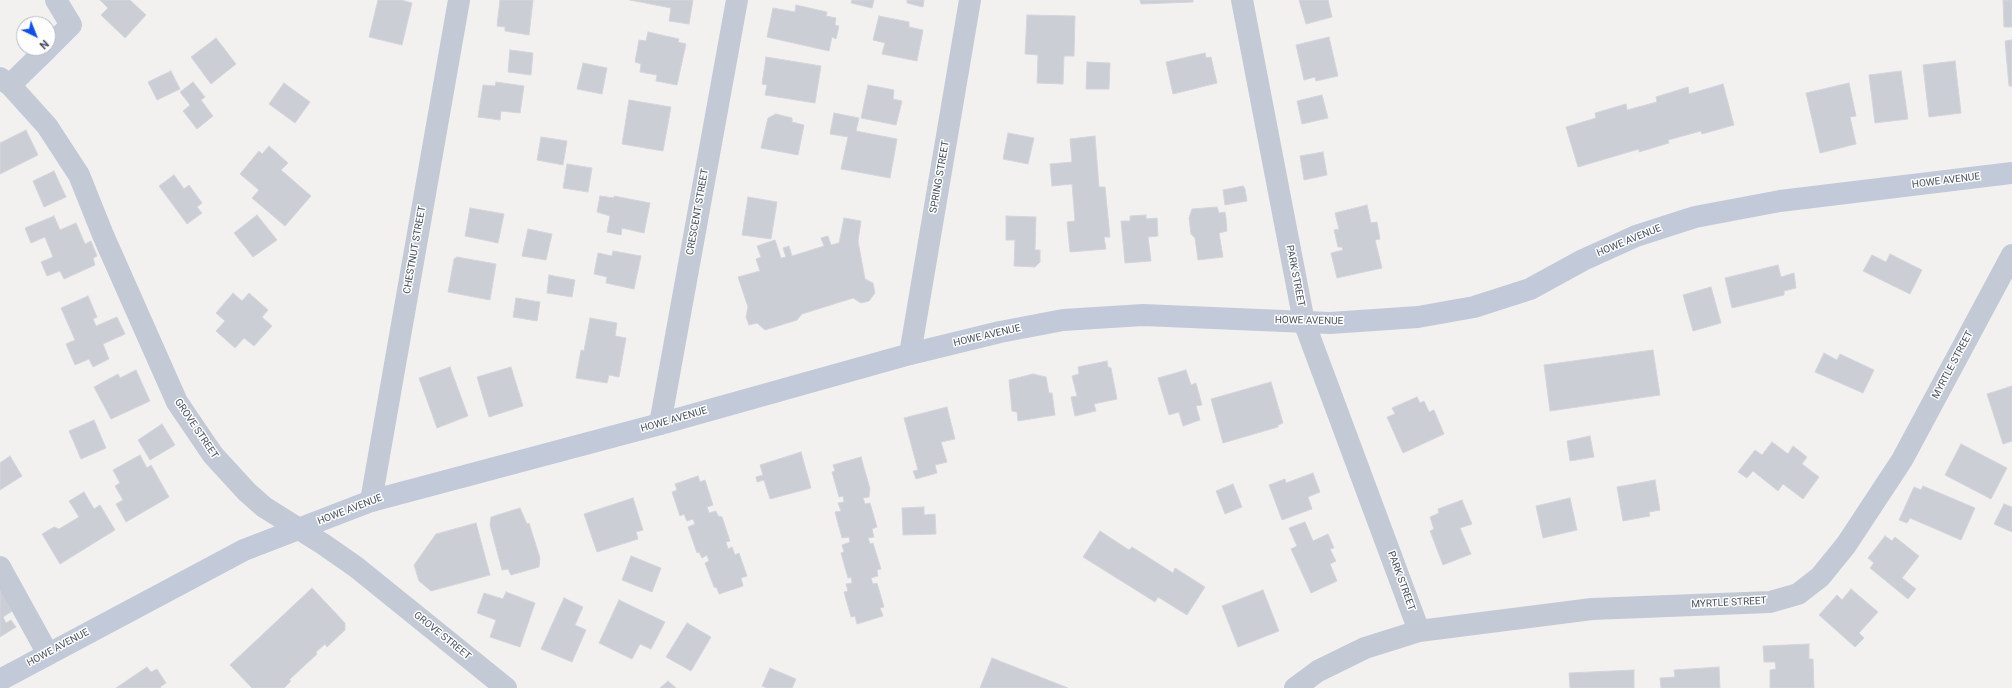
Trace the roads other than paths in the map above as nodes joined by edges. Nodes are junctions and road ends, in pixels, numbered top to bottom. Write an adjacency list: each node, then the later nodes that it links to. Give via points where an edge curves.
1 (56, 0): 6 (street, via 71,25)
2 (459, 0): 14 (street, CHESTNUT STREET)
3 (737, 0): 13 (street, CRESCENT STREET)
4 (970, 0): 12 (street, SPRING STREET)
5 (1242, 0): 11 (street, PARK STREET)
6 (56, 40)
7 (38, 56): 8 (street)
8 (5, 82): 15 (street, GROVE STREET, via 47,126 79,175 177,402 213,456 247,492 264,507)
9 (2012, 173): 11 (main road, HOWE AVENUE, via 1780,201 1695,217 1636,236 1583,260 1530,289 1474,307 1418,317 1375,321)
10 (2012, 255): 17 (street, MYRTLE STREET, via 1902,460 1846,544 1820,577 1798,594 1770,602 1592,609)
11 (1304, 322): 12 (main road, HOWE AVENUE, via 1143,315 1063,320); 17 (street, PARK STREET)
12 (910, 354): 13 (main road, HOWE AVENUE)
13 (660, 424): 14 (main road, HOWE AVENUE)
14 (371, 501): 15 (main road, HOWE AVENUE)
15 (300, 529): 18 (main road, HOWE AVENUE, via 244,550); 20 (street, GROVE STREET, via 356,567)
16 (0, 567): 18 (street)
17 (1419, 630): 21 (street, MYRTLE STREET, via 1365,648 1318,671)
18 (48, 654): 19 (main road, HOWE AVENUE)
19 (0, 680)
20 (506, 688)
21 (1295, 688)

